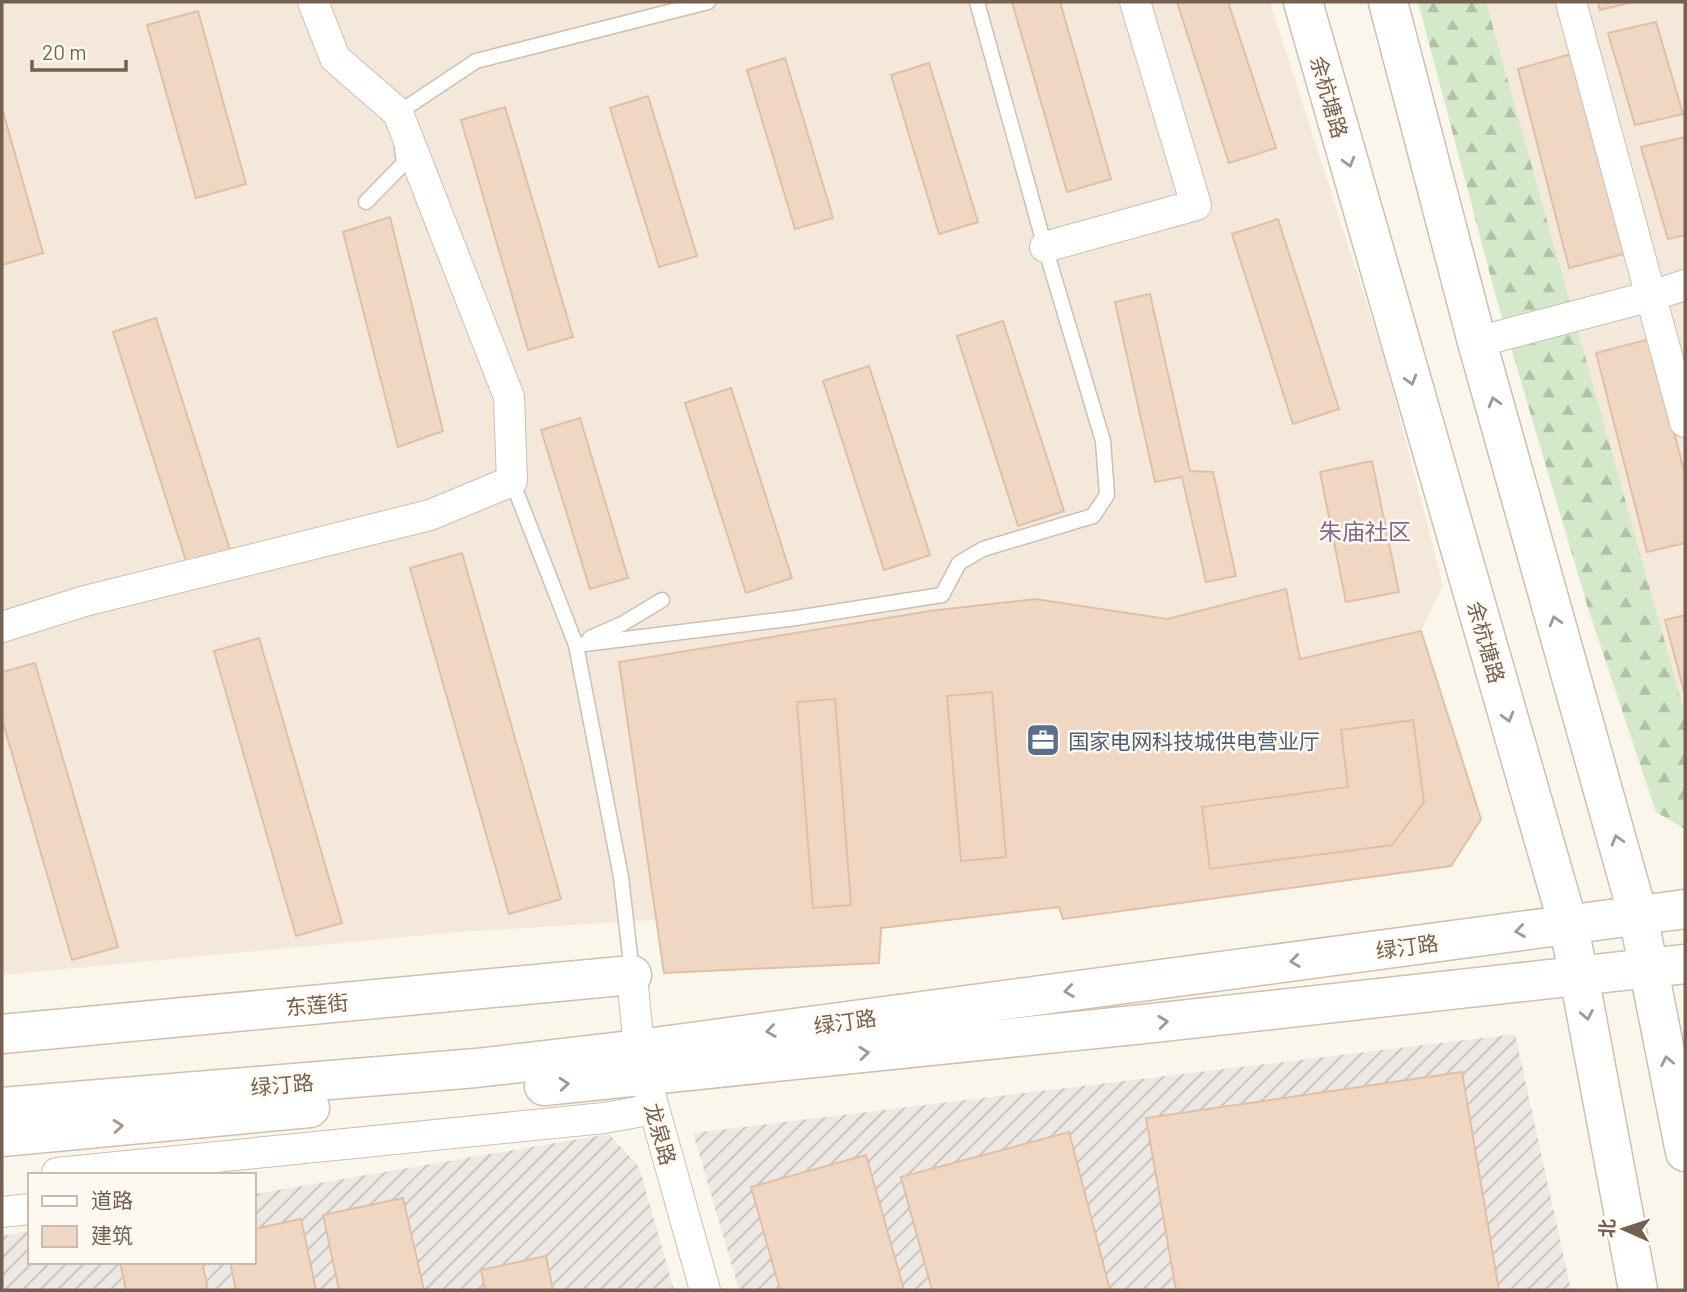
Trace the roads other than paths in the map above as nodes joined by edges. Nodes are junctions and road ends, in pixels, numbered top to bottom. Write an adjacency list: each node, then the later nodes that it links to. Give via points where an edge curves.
1 (313, 2): 8 (street, via 335,58)
2 (708, 2): 8 (lane, via 476,61)
3 (977, 2): 10 (lane)
4 (1135, 2): 10 (street, via 1196,205)
5 (1303, 2): 21 (main road, 余杭塘路, one-way to 21)
6 (1388, 2): 13 (main road)
7 (1571, 2): 12 (street)
8 (398, 113): 9 (lane, via 404,163); 15 (street, via 509,397)
9 (366, 202)
10 (1045, 247): 18 (lane, via 1103,441 1107,495 1093,516 983,549 959,563 942,595)
11 (1685, 285): 12 (street)
12 (1651, 296): 13 (street); 14 (street)
13 (1477, 342): 20 (main road, one-way to 13)
14 (1685, 422)
15 (512, 481): 17 (street, via 430,515 85,601); 18 (lane)
16 (662, 600): 18 (lane)
17 (2, 628)
18 (576, 645): 23 (lane, via 621,877)
19 (1685, 909): 20 (main road, 绿汀路)
20 (1638, 915): 21 (main road, 绿汀路); 22 (main road)
21 (1568, 924): 24 (main road, 余杭塘路); 26 (main road, 绿汀路, one-way to 26)
22 (1667, 967): 24 (main road, 绿汀路); 30 (main road, one-way to 22)
23 (632, 975): 25 (main road, 东莲街); 26 (street, 龙泉路)
24 (1579, 976): 26 (main road, 绿汀路, one-way to 24); 36 (main road, 余杭塘路, one-way to 36)
25 (2, 1034)
26 (646, 1078): 27 (main road, 绿汀路, via 476,1068); 28 (main road, 绿汀路, one-way to 26); 32 (street, via 604,1118); 35 (street, 龙泉路)
27 (2, 1107)
28 (59, 1132): 29 (main road, 绿汀路); 31 (street)
29 (2, 1137)
30 (1685, 1152)
31 (57, 1173)
32 (67, 1173)
33 (28, 1209): 34 (street)
34 (2, 1212)
35 (705, 1290)
36 (1638, 1290)

